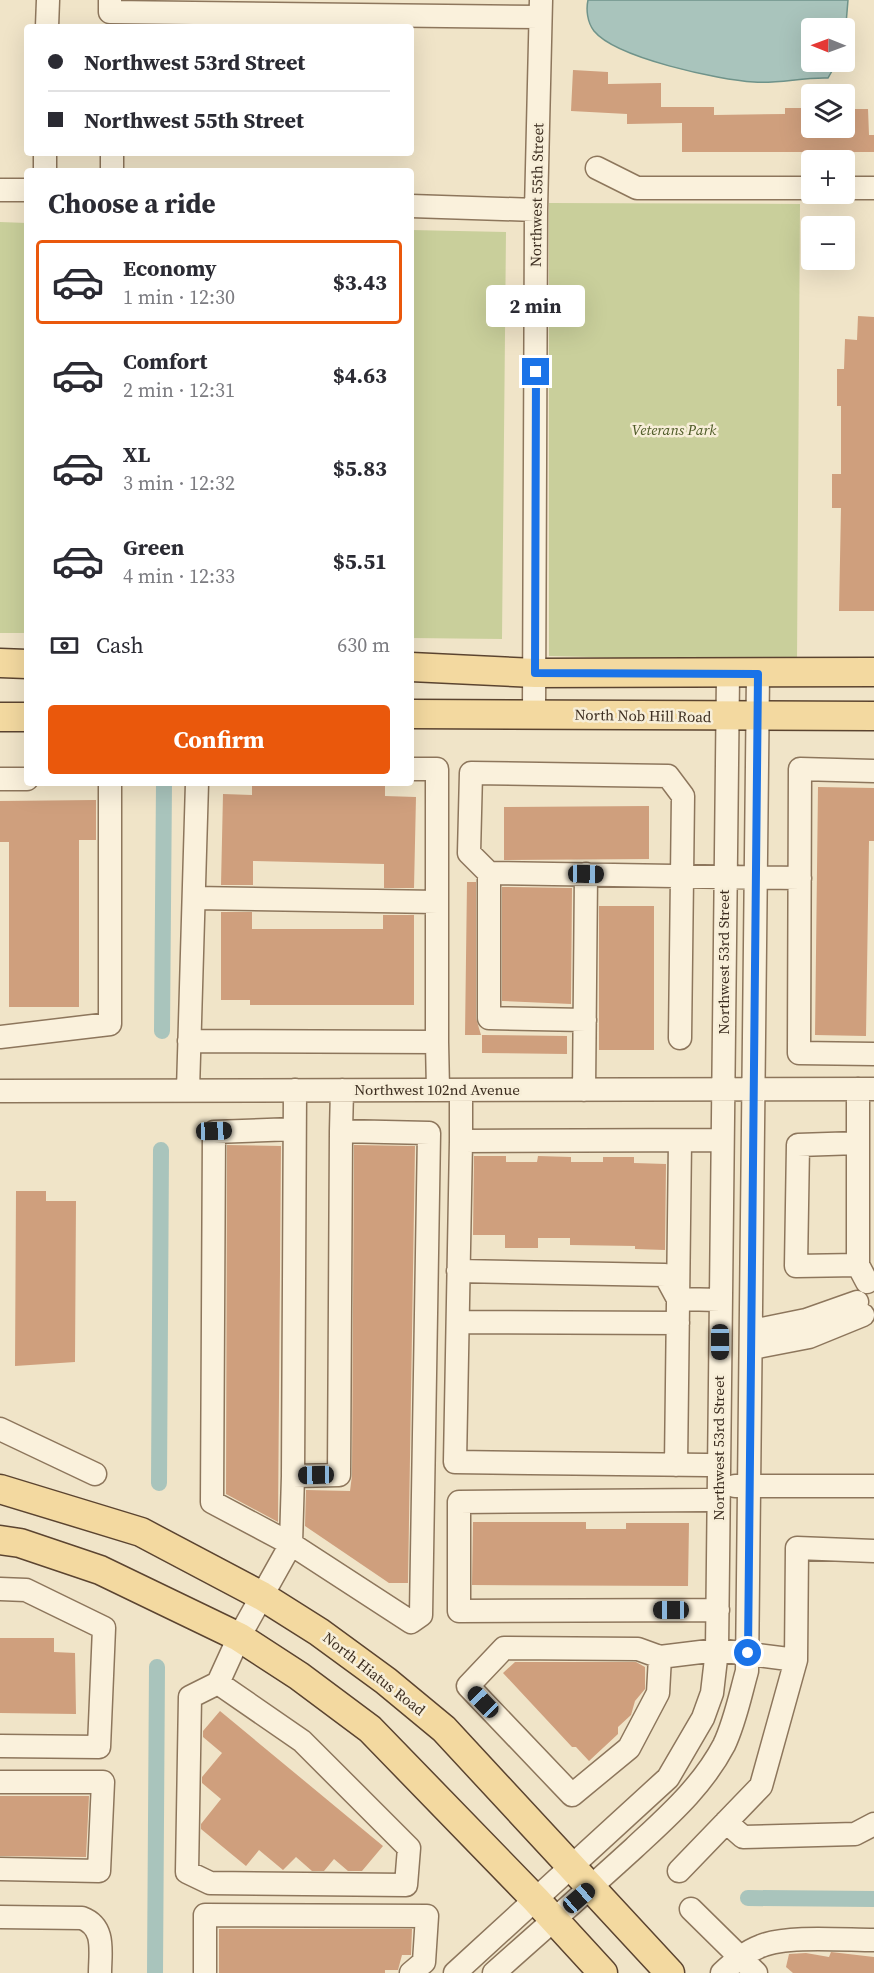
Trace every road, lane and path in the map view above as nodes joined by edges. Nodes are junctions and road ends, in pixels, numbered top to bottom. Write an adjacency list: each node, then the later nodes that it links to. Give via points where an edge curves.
1 (48, 0): 6 (street)
2 (155, 7): 3 (street); 5 (street)
3 (417, 8): 4 (street)
4 (540, 9): 14 (street, Northwest 55th Street)
5 (110, 13)
6 (47, 24)
7 (597, 168): 8 (street, via 637,188)
8 (801, 188)
9 (855, 188): 10 (street)
10 (874, 188)
11 (24, 189): 12 (street)
12 (0, 190)
13 (414, 206): 14 (street)
14 (536, 210): 19 (street, Northwest 55th Street)
15 (0, 663): 16 (main road)
16 (24, 664)
17 (414, 668): 19 (main road)
18 (874, 672): 20 (main road)
19 (535, 673): 21 (main road); 23 (street, Northwest 55th Street)
20 (758, 674): 21 (main road); 28 (street, Northwest 53rd Street)
21 (728, 675): 27 (street, Northwest 53rd Street)
22 (414, 714): 23 (main road, North Nob Hill Road)
23 (534, 715): 27 (main road, North Nob Hill Road)
24 (874, 716): 28 (main road, North Nob Hill Road)
25 (0, 717): 26 (main road)
26 (24, 717)
27 (727, 717): 28 (main road, North Nob Hill Road); 38 (street, Northwest 53rd Street)
28 (758, 717): 39 (street, Northwest 53rd Street)
29 (414, 769): 42 (street, via 437,769)
30 (874, 771): 40 (street, via 800,770)
31 (0, 779): 32 (street)
32 (24, 779)
33 (110, 786): 44 (street, via 110,1024)
34 (197, 786): 41 (street)
35 (489, 873): 36 (street); 37 (street, via 469,853 471,773 668,776 683,796); 43 (street, via 489,1018)
36 (586, 874): 37 (street); 43 (street)
37 (682, 875): 38 (street); 45 (street)
38 (725, 876): 39 (street); 56 (street, Northwest 53rd Street)
39 (756, 877): 40 (street); 57 (street, Northwest 53rd Street)
40 (800, 878): 48 (street, via 799,1053)
41 (194, 898): 42 (street); 46 (street)
42 (437, 902): 47 (street)
43 (585, 1020): 55 (street)
44 (0, 1037)
45 (681, 1038)
46 (189, 1041): 47 (street); 50 (street)
47 (437, 1042): 53 (street)
48 (874, 1054)
49 (866, 1089): 57 (street, Northwest 102nd Avenue); 64 (street)
50 (188, 1090): 51 (street, Northwest 102nd Avenue); 58 (street, Northwest 102nd Avenue)
51 (294, 1090): 52 (street, Northwest 102nd Avenue); 59 (street)
52 (342, 1090): 53 (street, Northwest 102nd Avenue); 60 (street)
53 (438, 1090): 54 (street, Northwest 102nd Avenue)
54 (461, 1090): 55 (street, Northwest 102nd Avenue); 62 (street)
55 (585, 1090): 56 (street, Northwest 102nd Avenue)
56 (723, 1090): 57 (street, Northwest 102nd Avenue); 61 (street, Northwest 53rd Street)
57 (754, 1090): 71 (street, Northwest 53rd Street)
58 (0, 1091)
59 (294, 1129): 76 (street); 82 (street, via 214,1131 212,1502)
60 (341, 1131): 76 (street, via 339,1475); 82 (street, via 429,1133 422,1615 411,1622)
61 (722, 1140): 63 (street); 68 (street, Northwest 53rd Street)
62 (461, 1141): 63 (street); 65 (street)
63 (680, 1141): 67 (street)
64 (858, 1143): 66 (street); 66 (street, via 798,1144 796,1266)
65 (458, 1271): 67 (street, via 666,1275); 69 (street)
66 (866, 1294): 71 (street, via 809,1337)
67 (678, 1299): 68 (street); 70 (street)
68 (720, 1300): 80 (street, Northwest 53rd Street)
69 (458, 1322): 70 (street); 73 (street, via 455,1462)
70 (678, 1323): 73 (street)
71 (752, 1339): 77 (street, Northwest 53rd Street)
72 (0, 1430): 75 (street)
73 (676, 1464): 74 (street)
74 (707, 1465)
75 (95, 1474)
76 (293, 1476): 82 (street)
77 (750, 1486): 78 (street); 80 (street); 89 (street, Northwest 53rd Street)
78 (874, 1486)
79 (0, 1489): 85 (main road, North Hiatus Road, via 141,1532)
80 (713, 1493): 86 (street, Northwest 53rd Street); 86 (street, via 459,1502 459,1611)
81 (0, 1540): 87 (main road, via 100,1570)
82 (291, 1544): 85 (street)
83 (874, 1551): 91 (street, via 797,1548)
84 (0, 1589): 93 (street, via 26,1590 104,1628 99,1747)
85 (262, 1596): 87 (street); 99 (main road, North Hiatus Road, via 320,1632 444,1729)
86 (718, 1610): 88 (street, Northwest 53rd Street)
87 (239, 1637): 92 (street); 101 (main road, via 370,1729)
88 (717, 1650): 89 (street); 90 (street); 99 (street, Northwest 53rd Street, via 712,1693 703,1718 668,1778)
89 (748, 1653): 91 (street); 99 (street, Northwest 53rd Street, via 735,1718 702,1780 680,1805)
90 (660, 1657): 90 (street, via 658,1693 629,1749 572,1795 468,1686 504,1648 638,1649)
91 (796, 1660): 95 (street, via 761,1786)
92 (218, 1683): 92 (street, via 190,1697 187,1872 210,1883 406,1885 410,1848 302,1741)
93 (0, 1746)
94 (0, 1782): 97 (street, via 103,1782 99,1871)
95 (726, 1822): 96 (street, via 743,1837 855,1834); 98 (street)
96 (874, 1824)
97 (0, 1869)
98 (679, 1870)
99 (582, 1878): 101 (street, Northwest 53rd Street); 111 (main road, North Hiatus Road)
100 (691, 1909): 104 (street)
101 (545, 1910): 108 (street, Northwest 53rd Street); 109 (street, Northwest 53rd Street); 110 (main road)
102 (0, 1917): 105 (street, via 89,1921 100,1936)
103 (874, 1940): 104 (street, via 787,1941 762,1945)
104 (739, 1957): 112 (street); 113 (street)
105 (100, 1973)
106 (204, 1973): 107 (street, via 205,1915 427,1916 424,1962)
107 (411, 1973)
108 (455, 1973)
109 (494, 1973)
110 (603, 1973)
111 (670, 1973)
112 (722, 1973)
113 (756, 1973)

